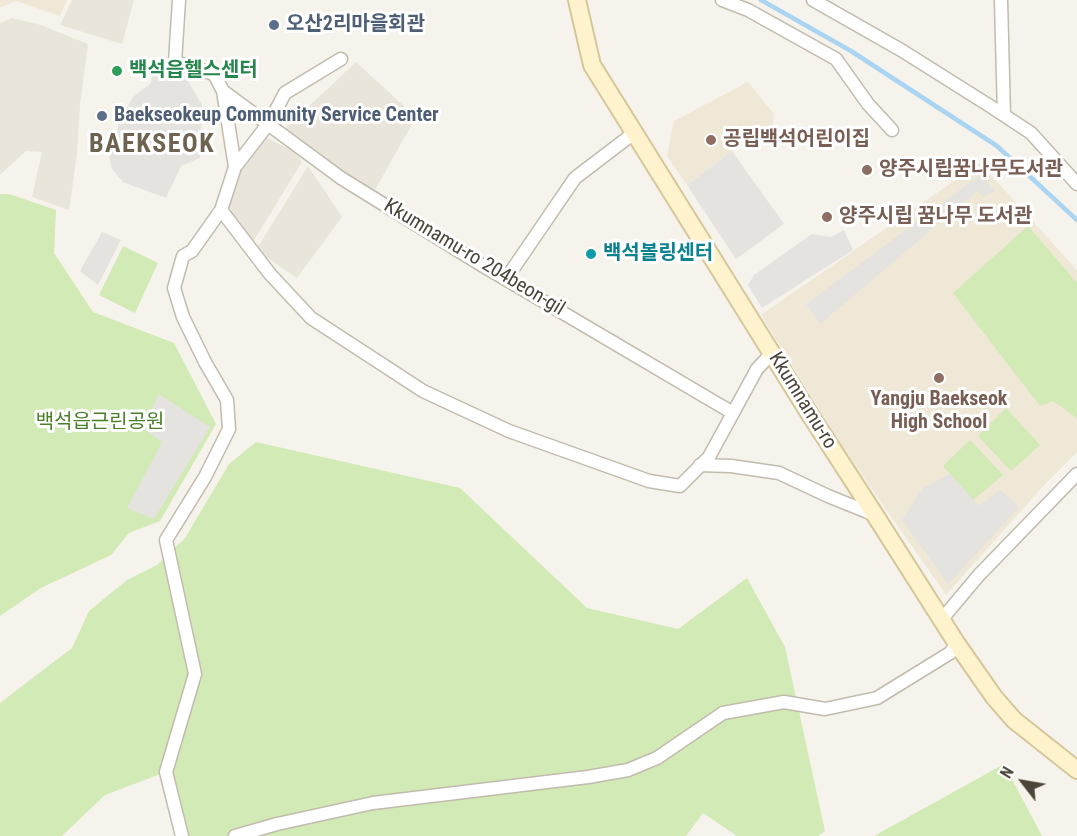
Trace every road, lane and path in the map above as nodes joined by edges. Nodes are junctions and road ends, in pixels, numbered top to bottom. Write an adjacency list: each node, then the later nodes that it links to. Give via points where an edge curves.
1 (178, 0): 7 (street, Kkumnamu-ro 204beon-gil, via 175,62 214,75)
2 (578, 0): 11 (street, Kkumnamu-ro, via 592,64)
3 (722, 0): 10 (street, via 748,10 836,59)
4 (813, 0): 8 (street)
5 (1001, 0): 8 (street)
6 (340, 59): 9 (street, via 285,93)
7 (223, 91): 9 (street, Kkumnamu-ro 204beon-gil); 12 (street)
8 (1004, 115): 13 (street, via 1031,133)
9 (268, 123): 12 (street); 15 (street, Kkumnamu-ro 204beon-gil, via 341,177)
10 (892, 130)
11 (634, 133): 15 (street, via 575,178); 16 (street, Kkumnamu-ro)
12 (235, 167): 14 (street)
13 (1077, 184)
14 (221, 210): 18 (street, via 270,274 311,318 423,391 509,431 649,481 680,486); 24 (street, via 192,251 183,256 174,288 183,317 227,400 229,429 166,540 195,674 166,772)
15 (506, 279): 17 (street, Kkumnamu-ro 204beon-gil)
16 (772, 353): 17 (street, via 757,369); 20 (street, Kkumnamu-ro)
17 (733, 413): 18 (street, via 709,457)
18 (700, 465): 20 (street, via 779,472)
19 (1077, 474): 21 (street, via 979,575)
20 (875, 515): 21 (street, Kkumnamu-ro)
21 (942, 620): 22 (street, Kkumnamu-ro)
22 (957, 644): 23 (street, Kkumnamu-ro, via 1014,720); 25 (street, via 950,653 877,698 825,709 784,702 723,712 657,758 628,770 373,802)
23 (1077, 770)
24 (182, 836)
25 (235, 836)

